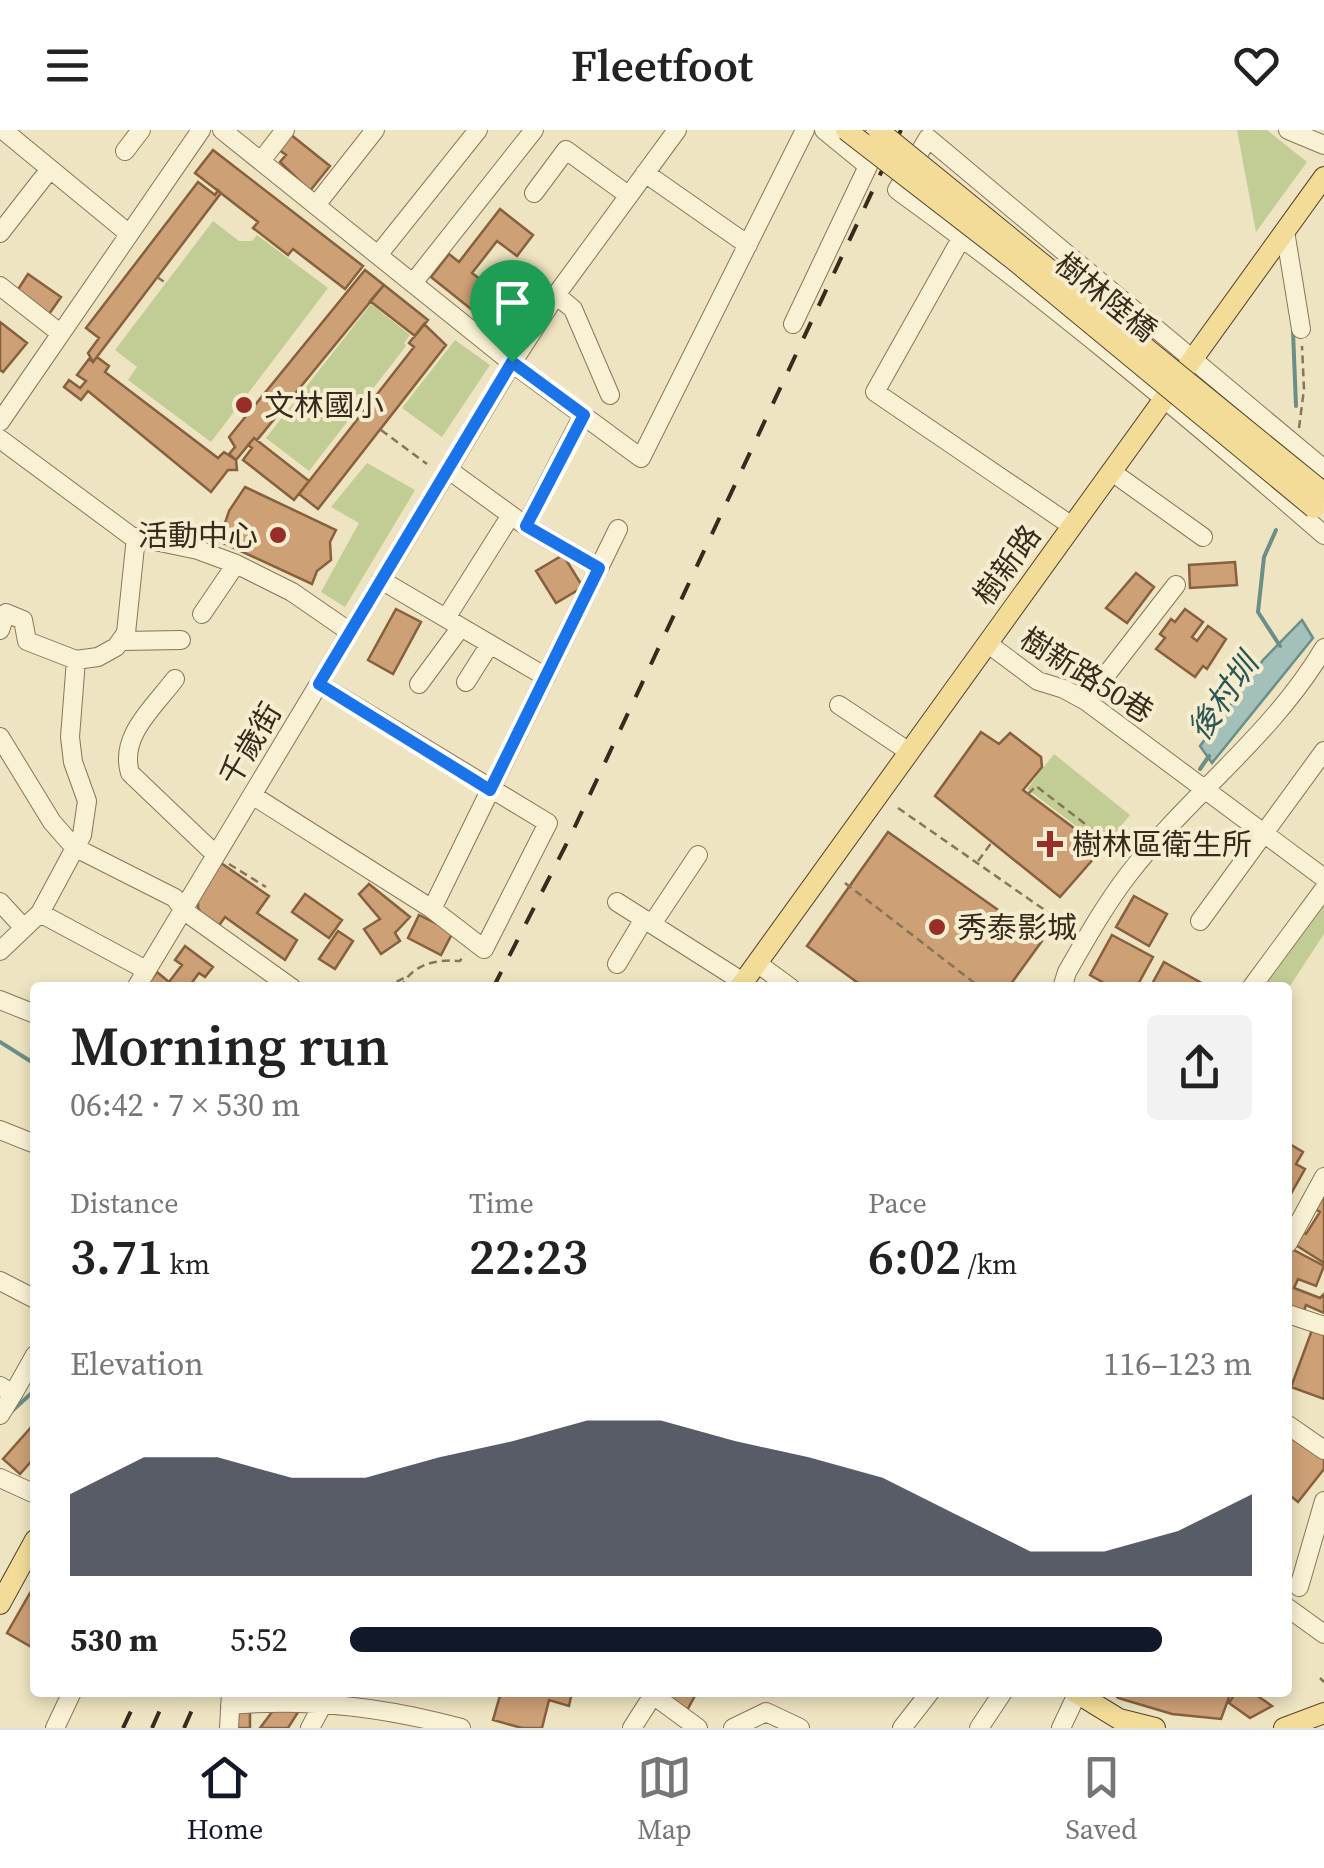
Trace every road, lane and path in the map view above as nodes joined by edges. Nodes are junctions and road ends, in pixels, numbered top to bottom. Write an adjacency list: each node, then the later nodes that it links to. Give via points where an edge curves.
1 (2, 130): 19 (street)
2 (141, 130): 16 (street)
3 (200, 130): 27 (street)
4 (222, 130): 17 (street)
5 (285, 130): 17 (street)
6 (375, 130): 24 (street)
7 (478, 130): 30 (street)
8 (534, 130): 33 (street)
9 (677, 130): 20 (street, 千歲街)
10 (805, 130): 29 (street)
11 (824, 130): 18 (street)
12 (846, 130): 52 (main road, 樹林陸橋, bridge)
13 (876, 130): 18 (street); 52 (main road, 樹林陸橋, bridge)
14 (1288, 130): 15 (street)
15 (1324, 145)
16 (125, 150)
17 (260, 161): 24 (street)
18 (868, 166): 36 (street)
19 (50, 169): 26 (street); 27 (street)
20 (645, 173): 23 (street, 千歲街); 29 (street)
21 (1324, 177): 25 (main road, 樹新路)
22 (534, 192): 23 (street, via 566,150)
23 (628, 195): 35 (street, 千歲街)
24 (316, 205): 30 (street)
25 (1286, 230): 37 (street); 39 (main road, 樹新路)
26 (0, 233)
27 (128, 233): 38 (street)
28 (962, 237): 39 (street, via 897,190 928,138); 42 (street); 54 (street, via 876,392)
29 (748, 245): 43 (street, via 641,458)
30 (378, 256): 33 (street)
31 (157, 277): 32 (path)
32 (166, 283)
33 (413, 283): 40 (street)
34 (0, 286): 38 (street)
35 (556, 295): 40 (street, 千歲街); 41 (street, via 574,309)
36 (793, 324)
37 (1301, 328): 47 (path, via 1304,389)
38 (60, 333): 44 (street)
39 (1195, 360): 42 (main road, 樹新路); 47 (street)
40 (512, 362): 43 (street); 50 (street, 千歲街)
41 (610, 395)
42 (1166, 398): 51 (main road, 樹新路); 56 (street)
43 (584, 415): 53 (street)
44 (0, 422)
45 (380, 430): 48 (path)
46 (0, 440): 57 (street)
47 (1296, 444): 49 (street)
48 (426, 464)
49 (1324, 468)
50 (448, 470): 53 (street); 61 (street, 千歲街)
51 (1112, 472): 54 (main road, 樹新路); 58 (street)
52 (1321, 505)
53 (518, 521): 60 (street); 64 (street)
54 (1072, 526): 69 (main road, 樹新路)
55 (618, 529): 60 (street)
56 (1324, 535)
57 (136, 537): 59 (street); 67 (street)
58 (1203, 537)
59 (236, 564): 63 (street); 66 (street)
60 (599, 568): 73 (street)
61 (381, 580): 64 (street); 66 (street, 千歲街)
62 (1176, 585): 78 (street)
63 (202, 614)
64 (453, 622): 70 (street); 77 (street)
65 (0, 630): 72 (street, via 6,613 23,620 26,641)
66 (350, 632): 76 (street, 千歲街)
67 (122, 640): 68 (street); 72 (street, via 98,657)
68 (181, 640)
69 (988, 643): 78 (street, 樹新路50巷, via 1038,682); 82 (main road, 樹新路)
70 (490, 644): 73 (street); 75 (street)
71 (1324, 648): 84 (street, via 1261,735)
72 (76, 660): 91 (street, via 70,737 87,802)
73 (546, 677): 83 (street)
74 (175, 679): 92 (street, via 129,738 126,761 130,773)
75 (466, 682)
76 (319, 684): 83 (street); 86 (street, 千歲街)
77 (420, 684)
78 (1086, 701): 84 (street, 樹新路50巷)
79 (839, 705): 82 (street)
80 (0, 737): 91 (street)
81 (1324, 750): 88 (street)
82 (908, 751): 110 (main road, 樹新路)
83 (490, 790): 101 (street); 108 (street, via 548,822 484,949)
84 (1204, 790): 88 (street, 樹新路50巷); 122 (street, via 1099,918)
85 (1028, 794): 90 (path, via 1036,786)
86 (252, 795): 92 (street, 千歲街); 101 (street)
87 (898, 808): 94 (path)
88 (1262, 835): 95 (street, 樹新路50巷); 105 (street)
89 (992, 842): 94 (path)
90 (1115, 846)
91 (74, 847): 102 (street, via 175,898); 103 (street)
92 (216, 855): 97 (path); 102 (street, 千歲街)
93 (698, 855): 106 (street)
94 (976, 862): 104 (path)
95 (1324, 878)
96 (845, 883): 121 (path)
97 (266, 887)
98 (1324, 889): 123 (street)
99 (0, 902): 107 (street)
100 (617, 902): 106 (street)
101 (432, 909): 108 (street)
102 (183, 910): 112 (street, 千歲街); 115 (street)
103 (40, 913): 107 (street); 112 (street)
104 (1059, 920)
105 (1200, 921)
106 (648, 922): 111 (street); 118 (street)
107 (24, 928): 109 (street)
108 (473, 940): 113 (path, via 460,961 435,959)
109 (0, 950)
110 (756, 963): 119 (main road, 樹新路); 120 (street)
111 (616, 964)
112 (146, 970): 114 (street, 千歲街)
113 (406, 977): 116 (path); 117 (path)
114 (139, 982)
115 (284, 982)
116 (396, 982)
117 (403, 982)
118 (737, 982)
119 (743, 982)
120 (783, 982)
121 (973, 982)
122 (1064, 982)
123 (1254, 982)
124 (0, 1000): 125 (street)
125 (30, 1012)
126 (0, 1130): 127 (street)
127 (30, 1142)
128 (1324, 1176): 129 (street)
129 (1292, 1235)
130 (0, 1282): 131 (street)
131 (30, 1296)
132 (1292, 1315): 133 (street)
133 (1324, 1326)
134 (30, 1360): 135 (street)
135 (6, 1390): 136 (street)
136 (0, 1415)
137 (1292, 1429): 138 (street)
138 (1324, 1450)
139 (0, 1478): 140 (street)
140 (30, 1492)
141 (1324, 1501): 143 (street)
142 (30, 1549): 144 (main road)
143 (1299, 1586)
144 (0, 1604)
145 (1292, 1611): 146 (street)
146 (1324, 1634)
147 (70, 1697): 158 (street)
148 (327, 1697): 155 (street); 160 (street); 161 (street); 162 (street)
149 (652, 1697): 163 (street)
150 (658, 1697): 164 (street)
151 (926, 1697): 167 (street)
152 (1000, 1697): 168 (street)
153 (1075, 1697): 169 (street)
154 (1083, 1697): 157 (main road)
155 (231, 1699): 159 (street)
156 (1324, 1713): 171 (main road)
157 (1126, 1724): 170 (main road)
158 (55, 1728)
159 (229, 1728)
160 (310, 1728)
161 (329, 1728)
162 (461, 1728)
163 (632, 1728)
164 (698, 1728)
165 (733, 1728): 166 (street, via 766,1712)
166 (800, 1728)
167 (902, 1728)
168 (979, 1728)
169 (1061, 1728)
170 (1155, 1728)
171 (1284, 1728)

